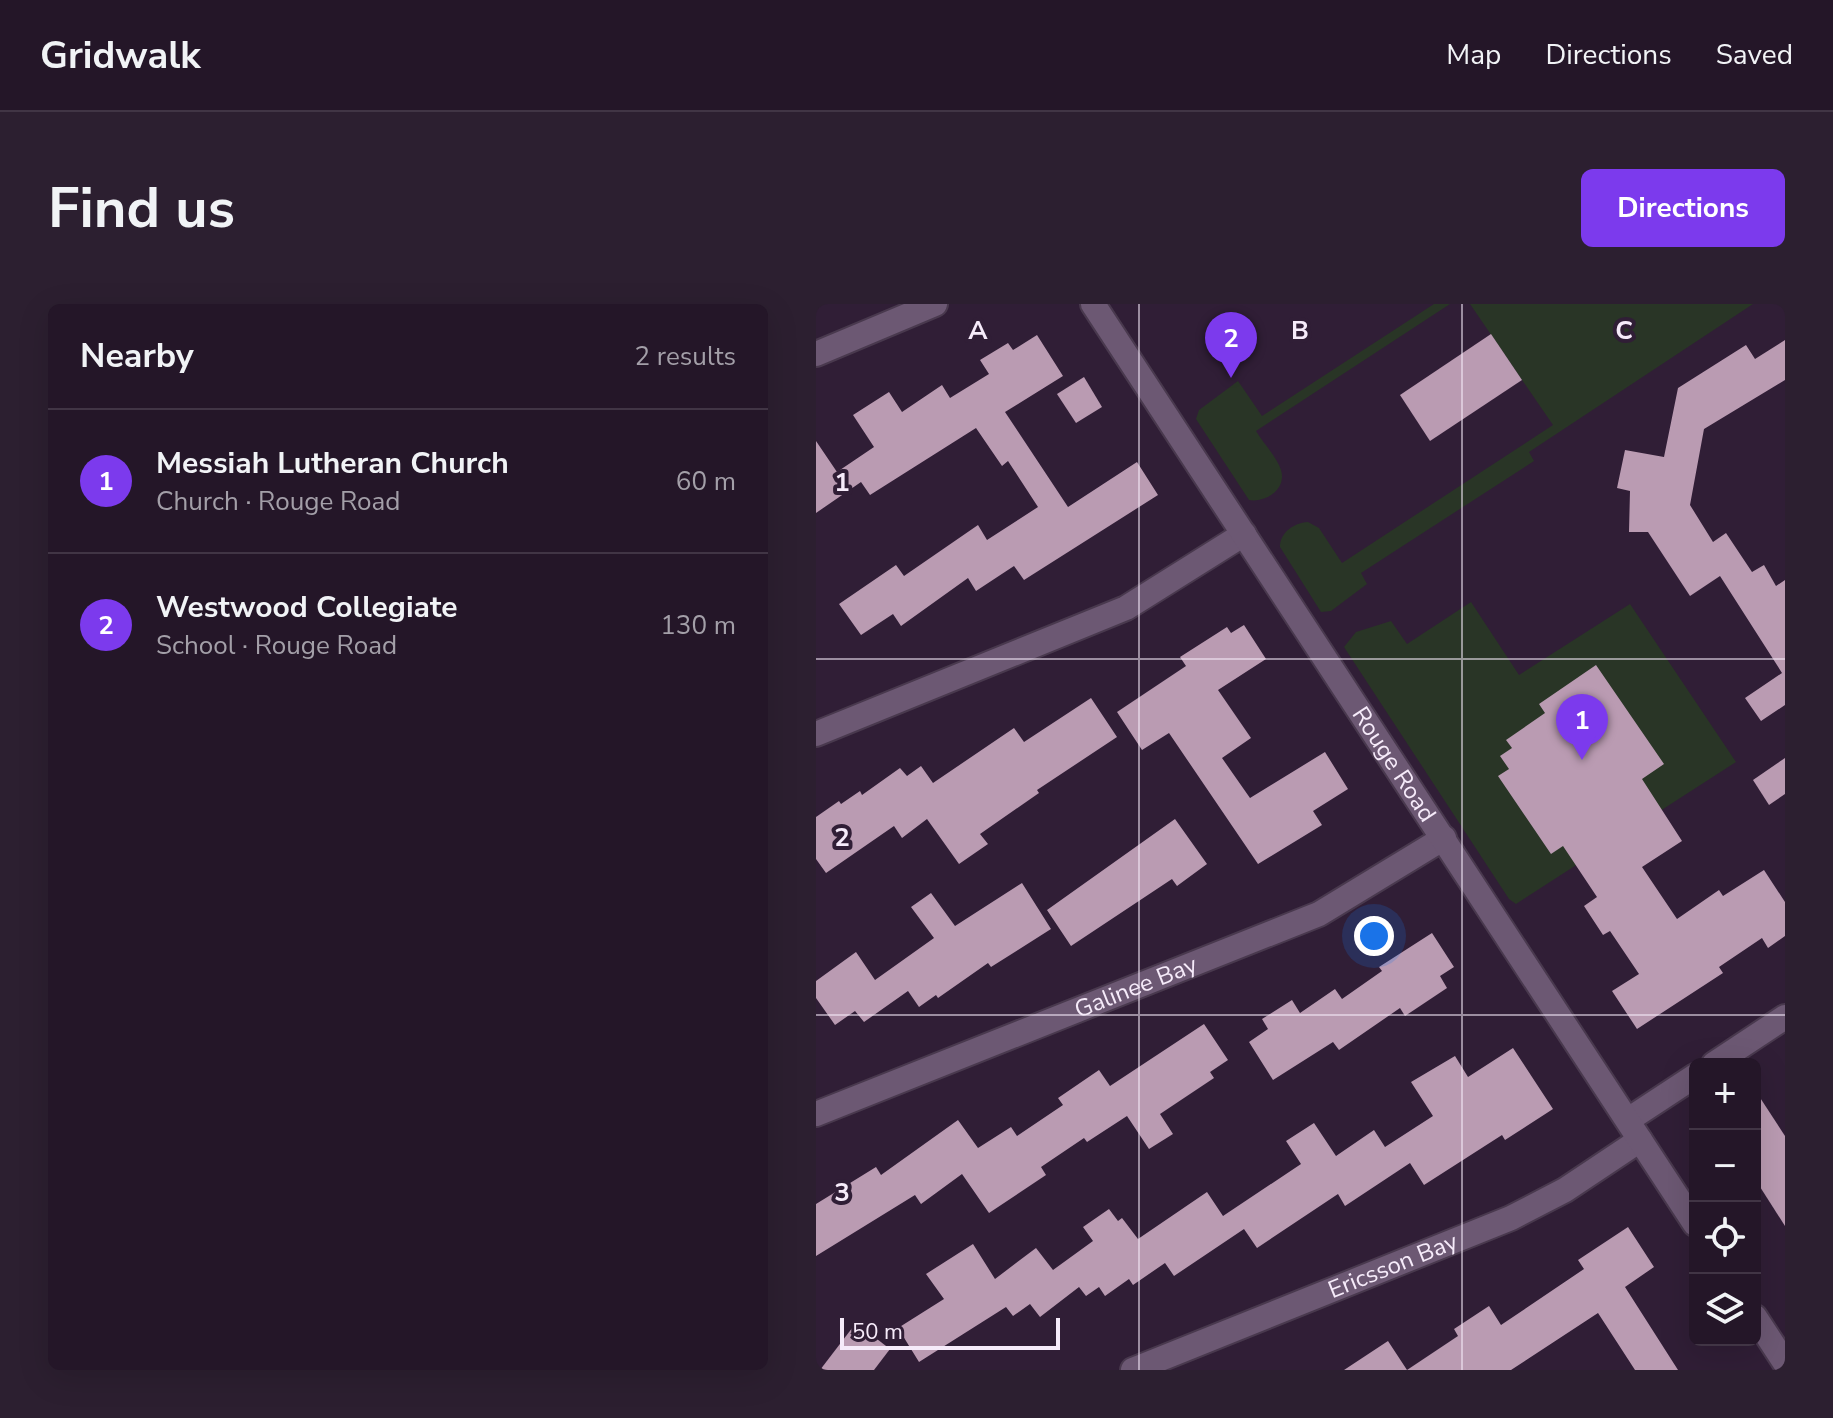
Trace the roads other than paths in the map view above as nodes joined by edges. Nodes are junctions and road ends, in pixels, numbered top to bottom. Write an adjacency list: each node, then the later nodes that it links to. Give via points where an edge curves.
1 (935, 304): 3 (street)
2 (1093, 304): 4 (street, Rouge Road)
3 (816, 354)
4 (1244, 534): 5 (street, via 1126,608); 6 (street, Rouge Road)
5 (816, 734)
6 (1444, 838): 10 (street, Galinee Bay, via 1319,914); 11 (street, Rouge Road)
7 (1785, 1017): 8 (street)
8 (1723, 1058)
9 (1689, 1081): 11 (street, Ericsson Bay)
10 (816, 1114)
11 (1634, 1130): 12 (street, Rouge Road); 15 (street, Ericsson Bay, via 1529,1209)
12 (1689, 1215)
13 (1761, 1326): 14 (street)
14 (1785, 1363)
15 (1133, 1370)

